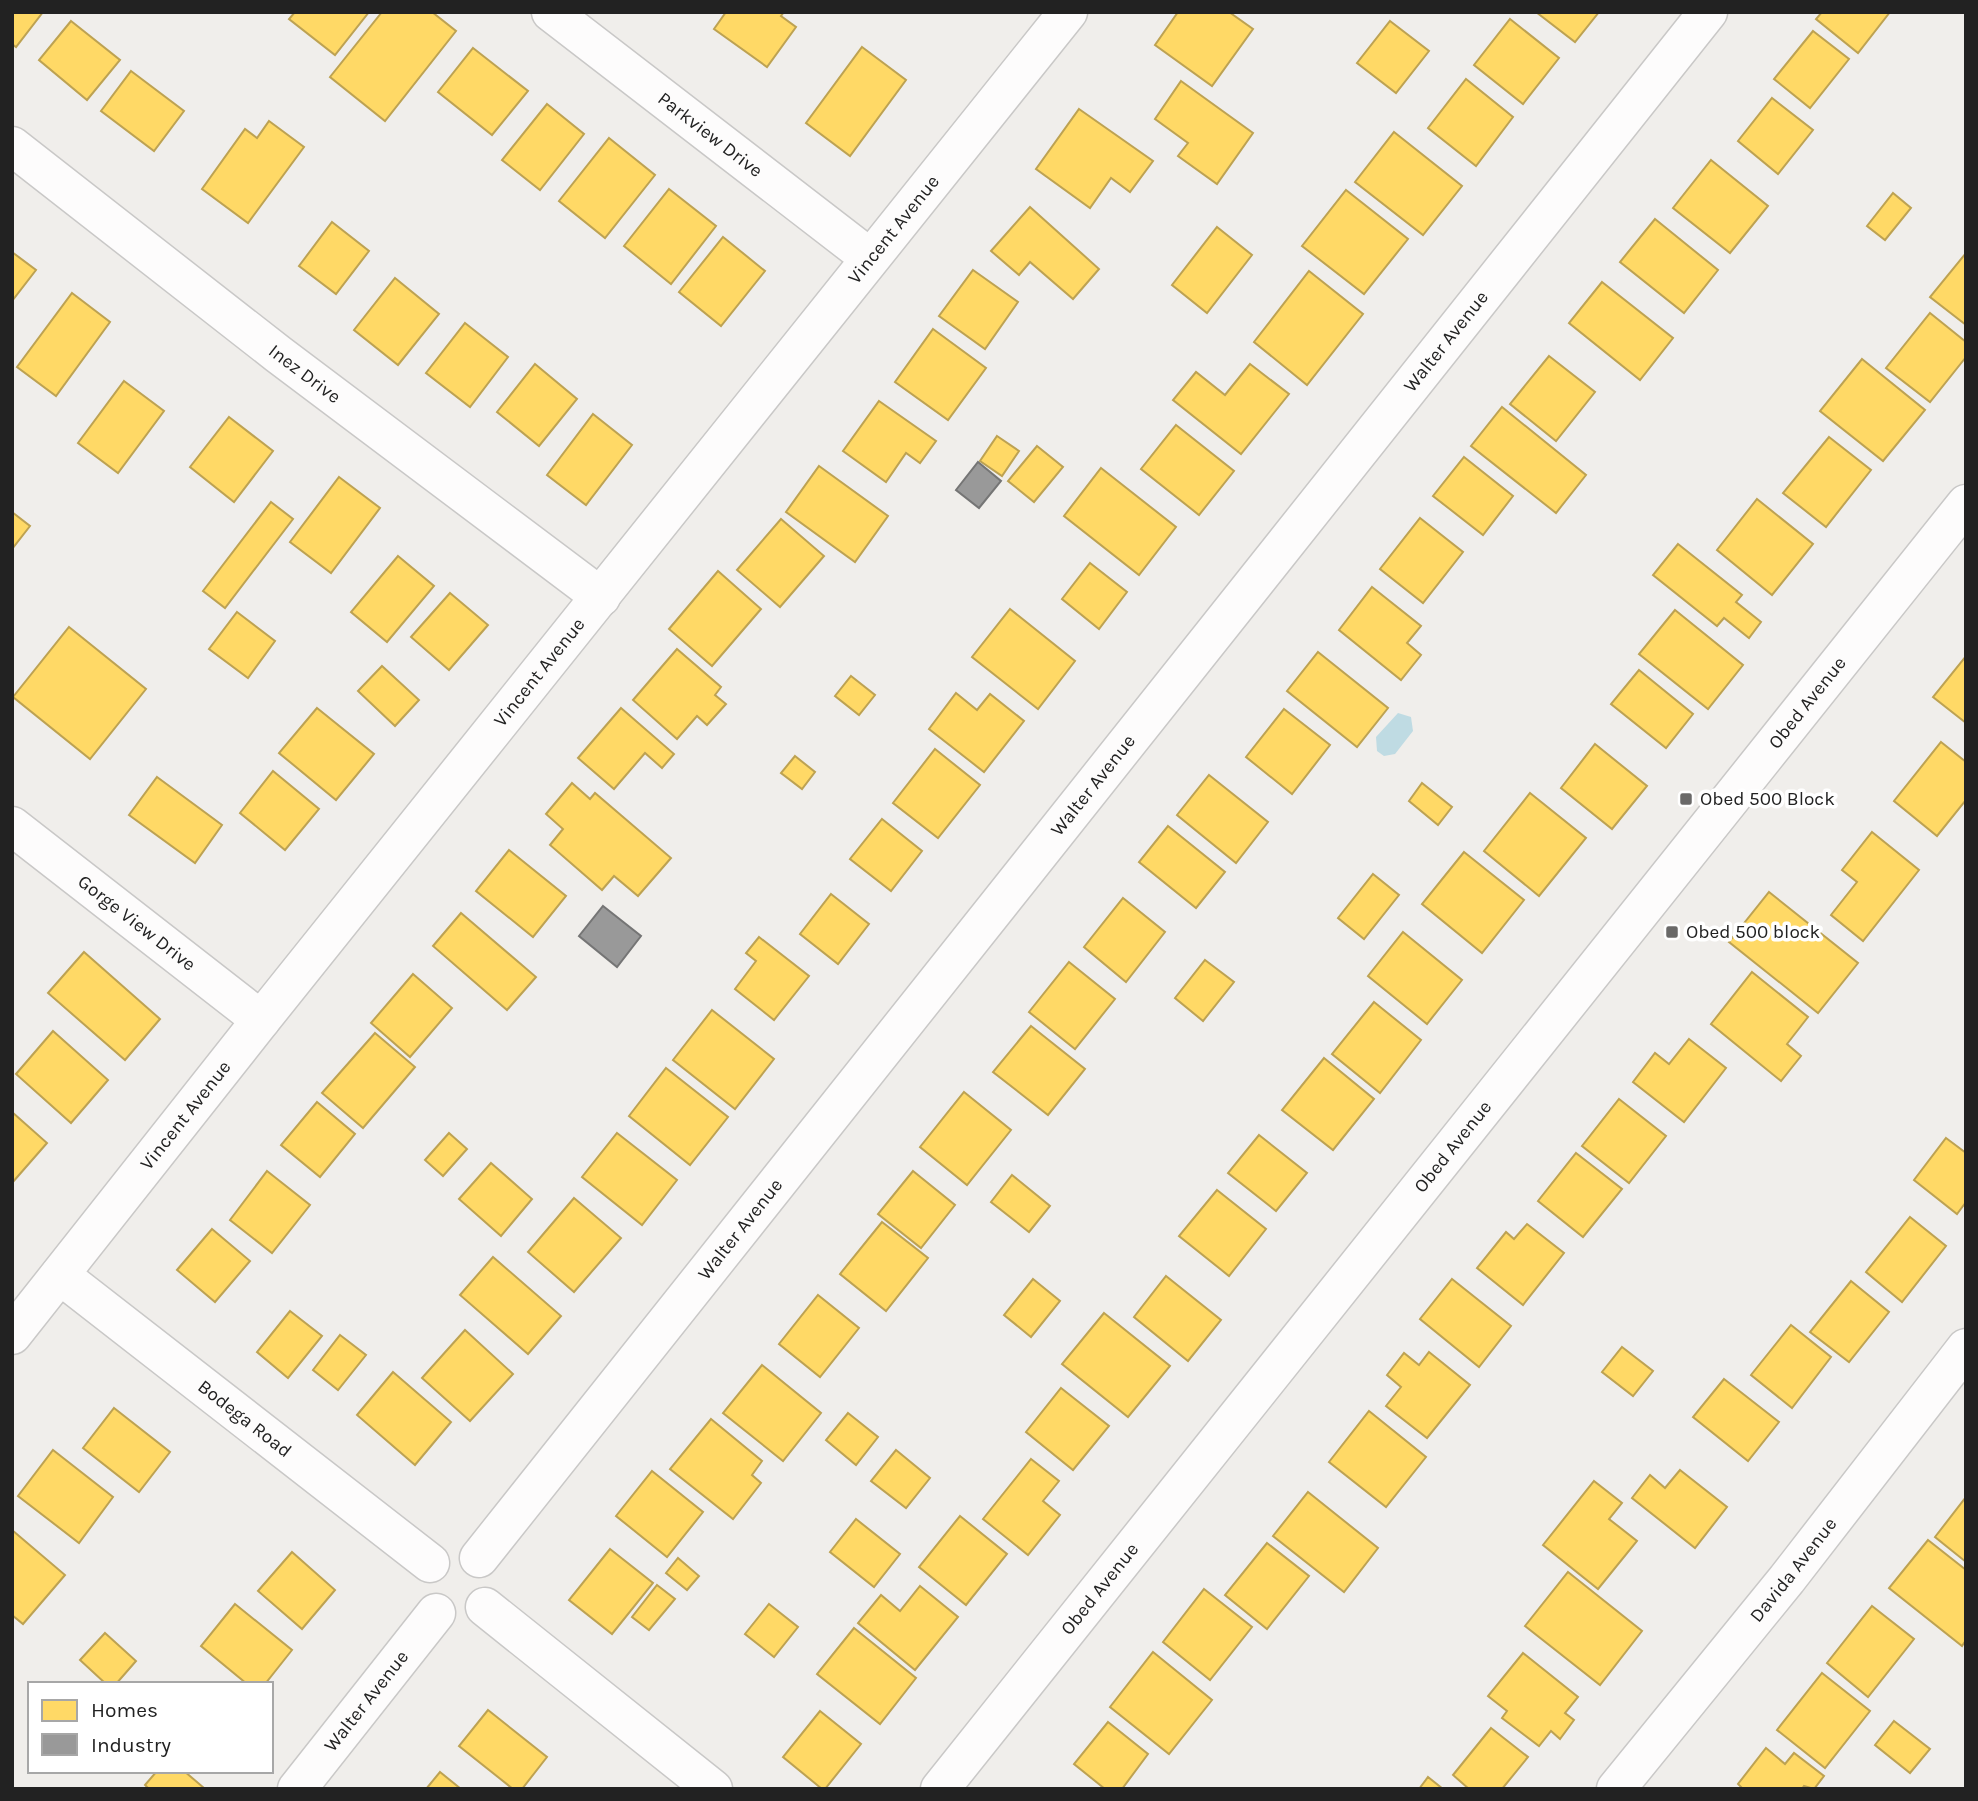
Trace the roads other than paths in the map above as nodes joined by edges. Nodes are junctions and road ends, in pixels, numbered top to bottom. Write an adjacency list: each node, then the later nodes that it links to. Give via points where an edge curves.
1 (551, 12): 5 (street, Parkview Drive)
2 (1068, 12): 5 (street, Vincent Avenue)
3 (1709, 12): 13 (street, Walter Avenue)
4 (12, 146): 7 (street, Inez Drive)
5 (870, 258): 7 (street, Vincent Avenue)
6 (1966, 504): 19 (street, Obed Avenue)
7 (601, 597): 9 (street, Vincent Avenue)
8 (12, 826): 9 (street, Gorge View Drive)
9 (261, 1020): 10 (street, Vincent Avenue)
10 (60, 1275): 11 (street, Vincent Avenue); 14 (street, Bodega Road)
11 (12, 1335)
12 (1966, 1348): 20 (street, Davida Avenue)
13 (480, 1559): 14 (street, via 454,1551); 15 (street, via 492,1581)
14 (430, 1563): 16 (street, via 422,1590)
15 (485, 1607): 16 (street, via 462,1621); 18 (street)
16 (436, 1613): 17 (street, Walter Avenue)
17 (297, 1789)
18 (713, 1789)
19 (940, 1789)
20 (1616, 1789)

